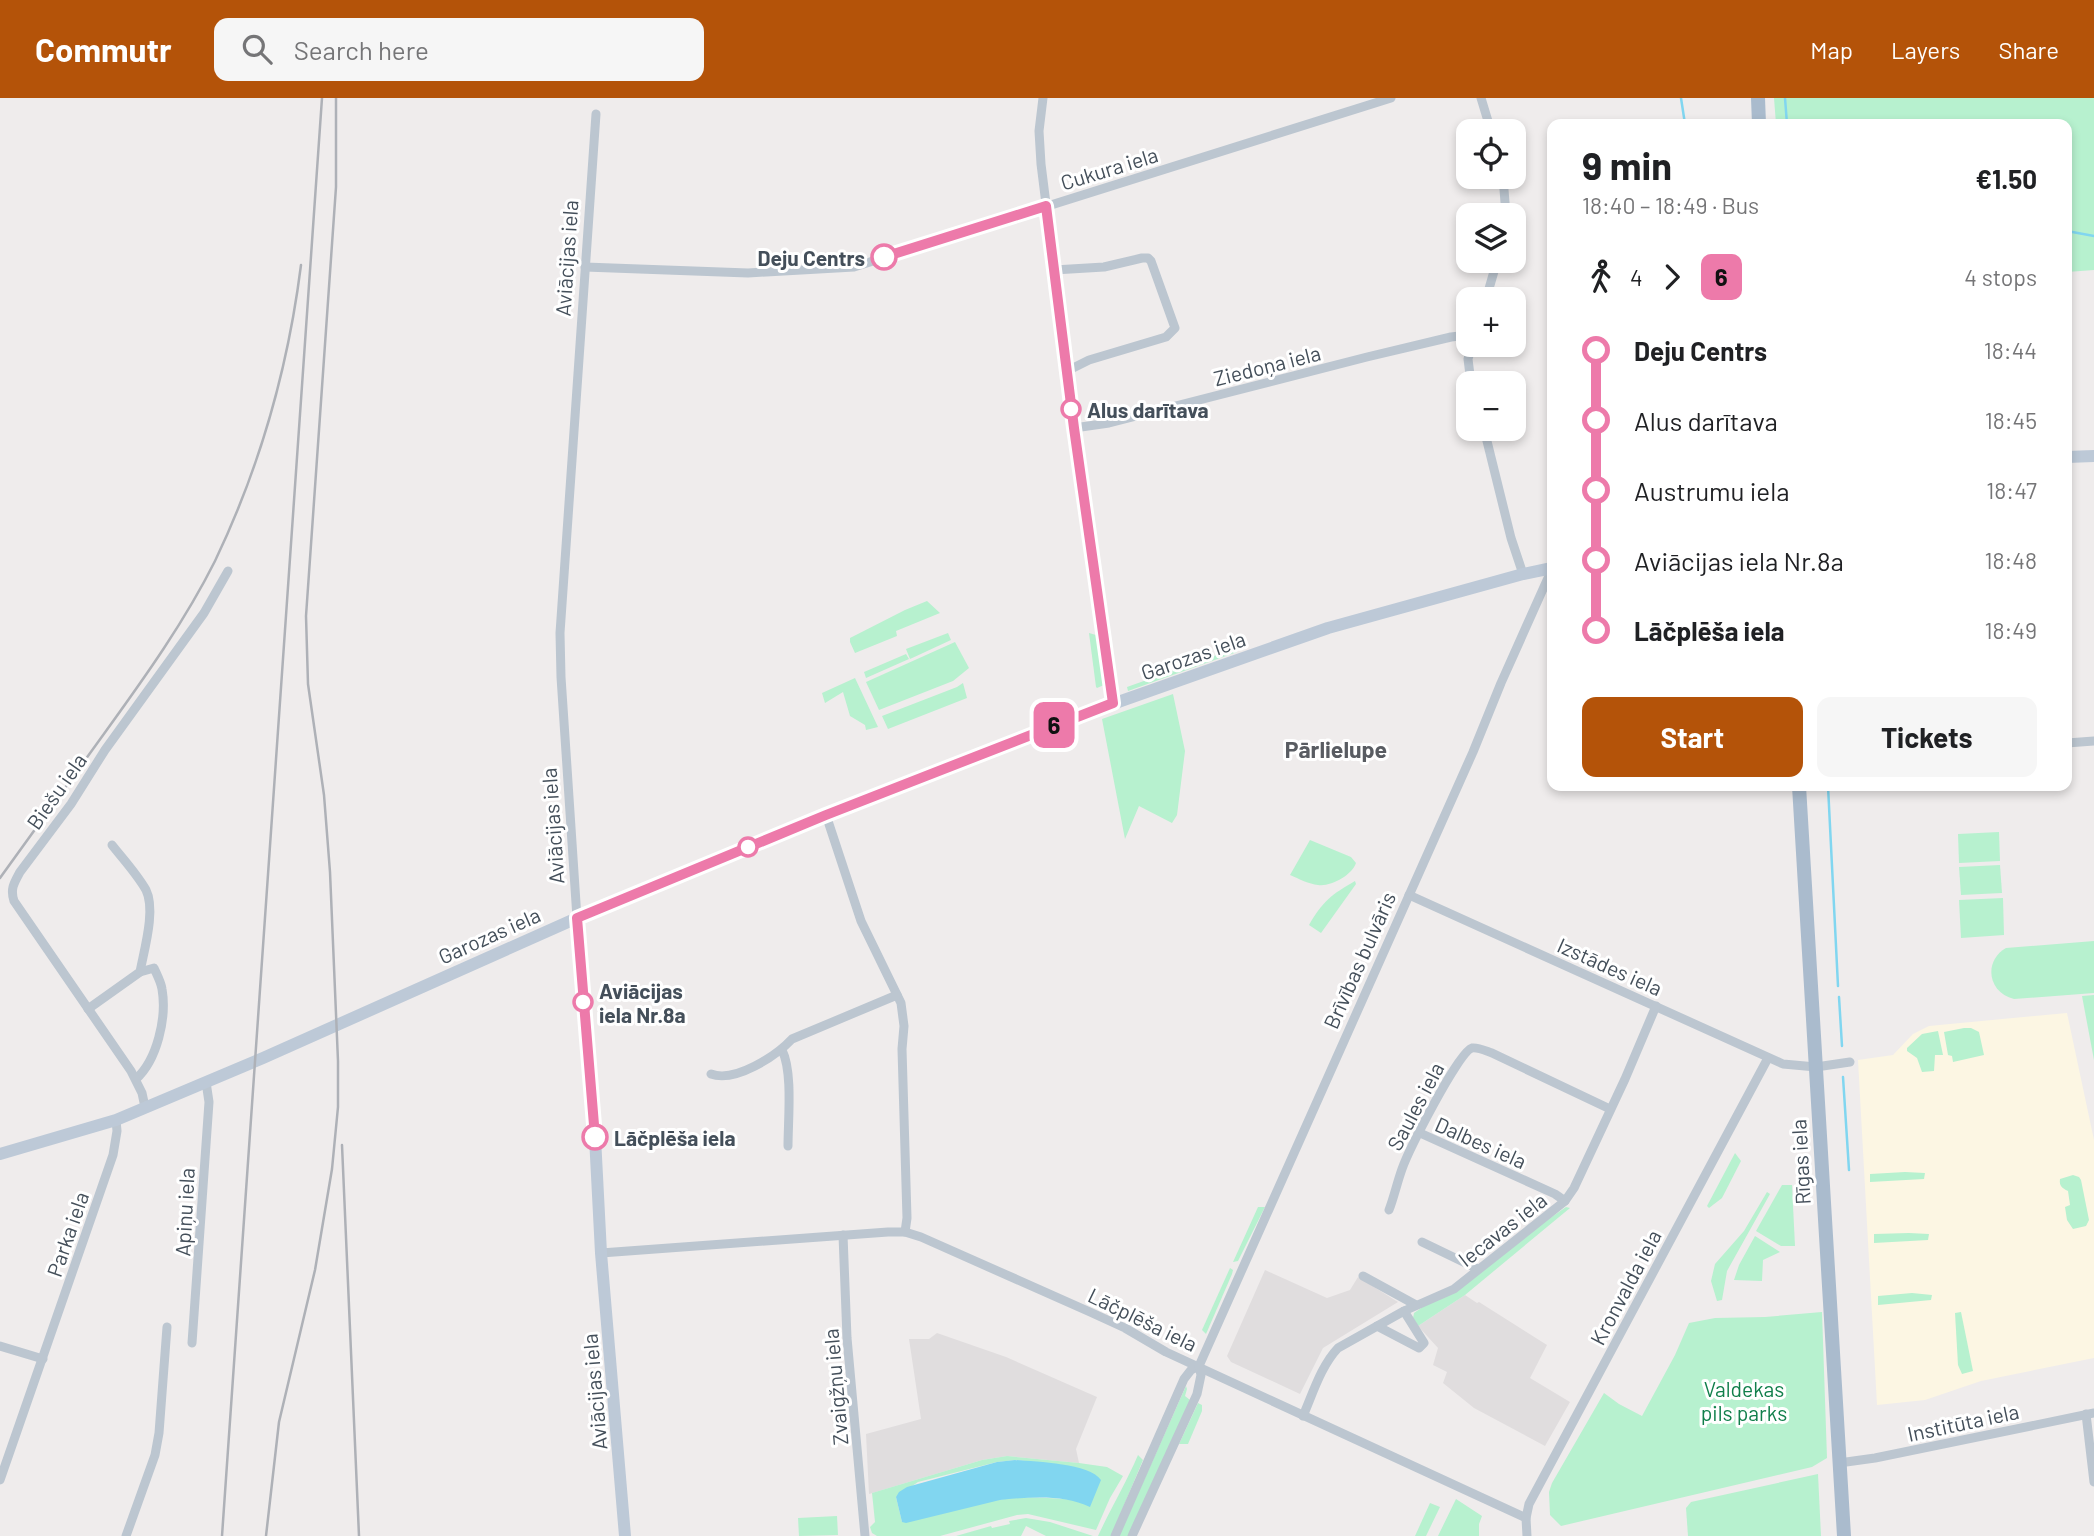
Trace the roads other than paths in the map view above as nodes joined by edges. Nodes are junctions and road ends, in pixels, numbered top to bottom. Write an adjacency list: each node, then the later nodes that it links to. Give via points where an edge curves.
1 (1043, 98): 6 (street, via 1039,131)
2 (1391, 98): 6 (street, Cukura iela)
3 (1481, 98): 5 (street)
4 (596, 114): 7 (street, Aviācijas iela)
5 (1487, 119)
6 (1046, 206): 7 (street, Cukura iela, via 854,267 748,273); 8 (street)
7 (585, 267): 26 (street, Aviācijas iela, via 560,645)
8 (1054, 270): 10 (street); 10 (street, via 1148,258 1175,328 1166,337)
9 (1456, 336): 11 (street, Ziedoņa iela)
10 (1067, 371): 11 (street)
11 (1074, 428): 19 (street)
12 (1487, 441): 17 (street)
13 (2094, 456): 14 (main road)
14 (2072, 457)
15 (1547, 569): 17 (main road, Garozas iela)
16 (228, 571): 30 (street, Biešu iela, via 204,613 13,884 14,901)
17 (1522, 574): 19 (main road, Garozas iela, via 1328,628)
18 (1547, 579): 25 (street, Brīvības bulvāris)
19 (1113, 703): 23 (main road, Garozas iela)
20 (2094, 741): 21 (street)
21 (2072, 743)
22 (1799, 791): 34 (main road, Rīgas iela)
23 (826, 815): 26 (main road, Garozas iela); 28 (street, via 861,921)
24 (112, 845): 27 (street, via 147,891 150,908)
25 (1409, 895): 29 (street, Izstādes iela); 59 (street, Brīvības bulvāris)
26 (577, 918): 37 (main road, Garozas iela); 49 (main road, Aviācijas iela)
27 (140, 972): 30 (street); 36 (street, via 154,968 162,988 162,1022 153,1056)
28 (897, 995): 31 (street, via 792,1039); 46 (street, via 904,1026)
29 (1656, 1006): 32 (street, Izstādes iela); 39 (street, Iecavas iela)
30 (88, 1009): 36 (street, Biešu iela)
31 (782, 1050): 35 (street, via 736,1074); 42 (street, via 788,1074)
32 (1768, 1058): 34 (street, Izstādes iela); 65 (street, Kronvalda iela, via 1529,1504)
33 (1850, 1062): 34 (street, Izstādes iela)
34 (1816, 1066): 62 (main road, Rīgas iela)
35 (711, 1074)
36 (136, 1079): 38 (street, Biešu iela)
37 (206, 1082): 38 (main road, Garozas iela); 56 (street, Apiņu iela, via 209,1102)
38 (145, 1107): 40 (main road, Garozas iela)
39 (1610, 1109): 41 (street, Saules iela, via 1472,1048 1459,1061); 44 (street, Iecavas iela)
40 (116, 1120): 43 (main road, Garozas iela); 58 (street, Parka iela, via 113,1155)
41 (1420, 1133): 44 (street, Dalbes iela); 45 (street, Saules iela)
42 (788, 1146)
43 (0, 1154)
44 (1565, 1201): 50 (street, Iecavas iela)
45 (1389, 1210)
46 (905, 1233): 47 (street, Lāčplēša iela); 59 (street, Lāčplēša iela, via 1090,1312)
47 (843, 1235): 49 (street, Lāčplēša iela); 68 (street, Zvaigžņu iela)
48 (1422, 1242): 50 (street)
49 (601, 1253): 67 (main road, Aviācijas iela)
50 (1478, 1269): 52 (street, Iecavas iela, via 1454,1289)
51 (1363, 1276): 52 (street)
52 (1416, 1306): 53 (street, Iecavas iela)
53 (1404, 1311): 54 (street, Iecavas iela); 54 (street, via 1424,1343 1419,1348)
54 (1377, 1326): 61 (street, Iecavas iela, via 1331,1356)
55 (167, 1327): 66 (street, via 155,1455)
56 (192, 1343)
57 (0, 1346): 58 (street)
58 (43, 1359): 63 (street, Parka iela)
59 (1199, 1366): 61 (street, Lāčplēša iela); 69 (street, Brīvības bulvāris, via 1184,1379); 70 (street, Brīvības bulvāris, via 1197,1394)
60 (2090, 1414): 62 (street, Institūta iela); 64 (street)
61 (1303, 1416): 65 (street, Lāčplēša iela)
62 (1839, 1464): 72 (main road, Rīgas iela)
63 (0, 1480)
64 (2094, 1482)
65 (1526, 1518): 71 (street, Kronvalda iela)
66 (126, 1536)
67 (625, 1536)
68 (865, 1536)
69 (1115, 1536)
70 (1132, 1536)
71 (1527, 1536)
72 (1844, 1536)

